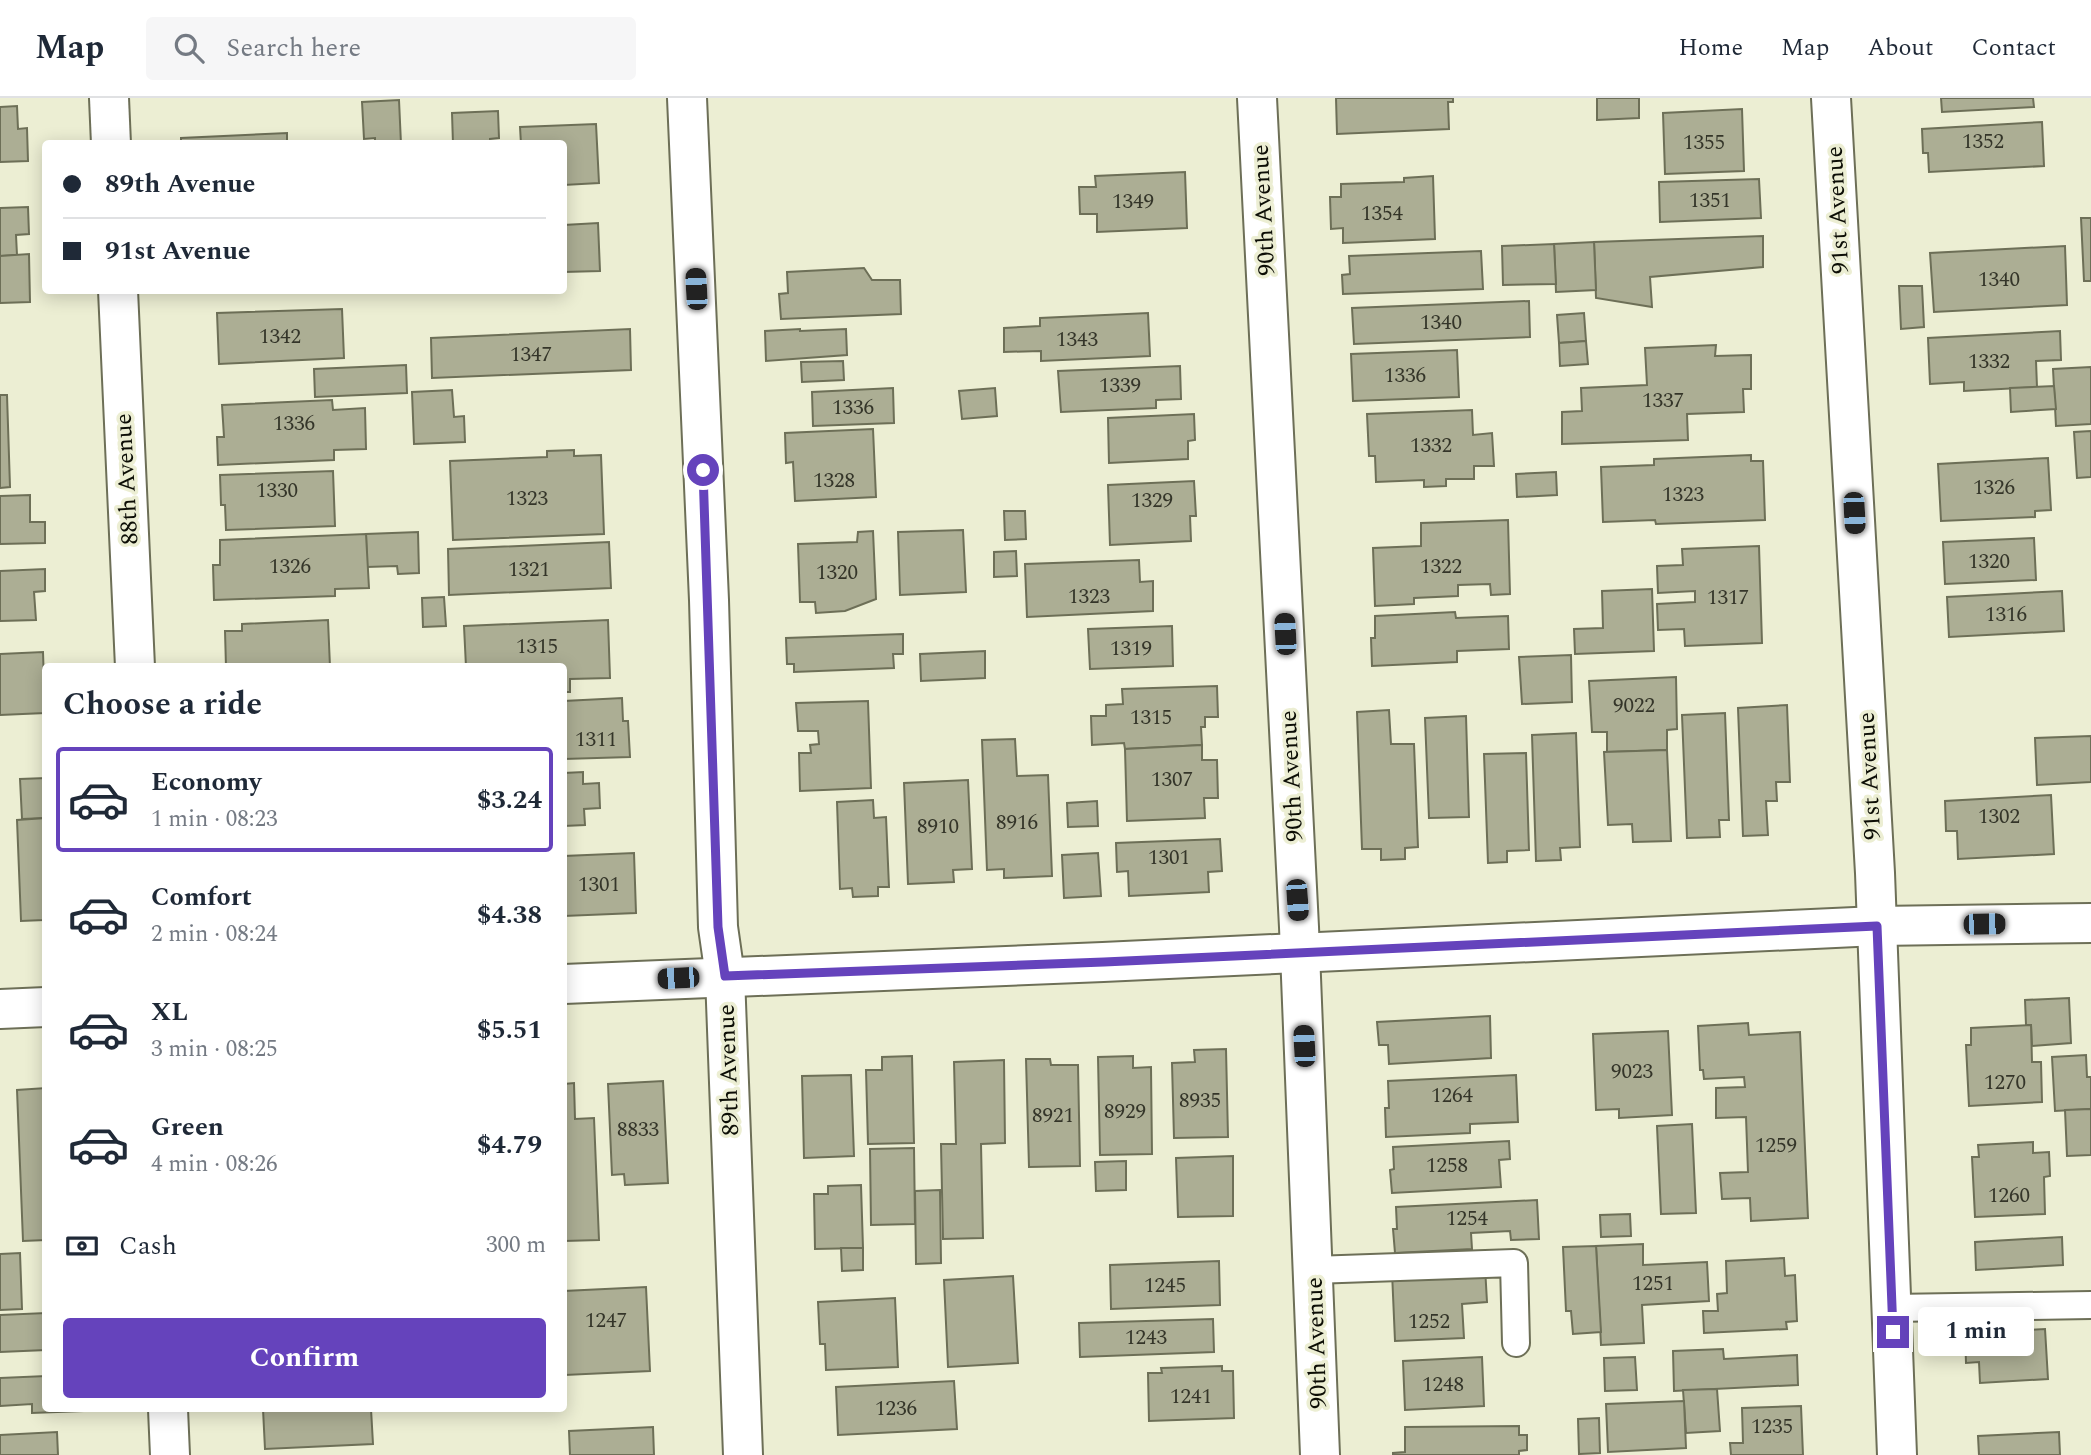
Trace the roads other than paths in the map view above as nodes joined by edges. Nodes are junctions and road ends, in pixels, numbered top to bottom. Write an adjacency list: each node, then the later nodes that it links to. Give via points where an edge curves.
1 (109, 98): 5 (street)
2 (687, 98): 11 (street, 89th Avenue, via 718,927)
3 (1257, 98): 10 (street, 90th Avenue)
4 (1831, 98): 9 (street, 91st Avenue)
5 (111, 140)
6 (118, 294): 7 (street, 88th Avenue)
7 (135, 663)
8 (2091, 923): 9 (street)
9 (1877, 926): 10 (street); 17 (street, 91st Avenue)
10 (1300, 953): 11 (street); 15 (street, 90th Avenue)
11 (725, 976): 12 (street); 21 (street, 89th Avenue)
12 (567, 984)
13 (42, 1007): 14 (street)
14 (0, 1009)
15 (1313, 1270): 18 (lane, via 1514,1263); 22 (street, 90th Avenue)
16 (2091, 1304): 17 (lane)
17 (1892, 1308): 23 (street, 91st Avenue)
18 (1516, 1343)
19 (168, 1412): 20 (street)
20 (170, 1455)
21 (744, 1455)
22 (1320, 1455)
23 (1897, 1455)

